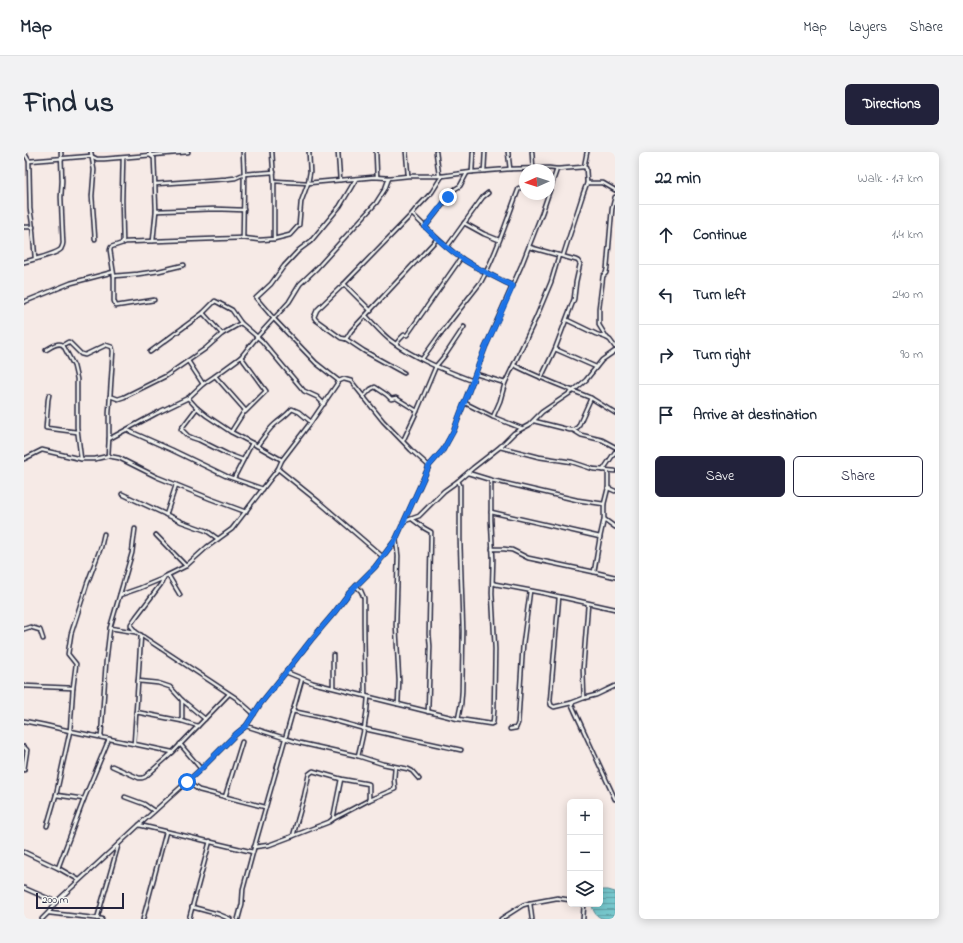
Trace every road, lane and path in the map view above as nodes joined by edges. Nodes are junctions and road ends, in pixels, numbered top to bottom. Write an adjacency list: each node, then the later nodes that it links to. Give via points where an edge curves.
1 (24, 152): 22 (street)
2 (61, 152): 20 (street)
3 (91, 152): 19 (street)
4 (185, 152): 5 (street); 18 (street)
5 (188, 152)
6 (243, 152): 32 (street)
7 (272, 152): 29 (street)
8 (310, 152): 40 (street)
9 (338, 152): 38 (street)
10 (376, 152): 35 (street)
11 (406, 152): 34 (street)
12 (436, 152): 33 (street)
13 (473, 152): 31 (street)
14 (485, 152): 28 (street)
15 (508, 152): 25 (street)
16 (532, 152): 23 (street)
17 (586, 152): 24 (street)
18 (150, 153): 21 (street); 42 (street, via 154,158)
19 (91, 156): 20 (street); 21 (street); 55 (street, via 94,170 92,196)
20 (61, 158): 22 (street); 65 (street, via 63,246 50,254)
21 (123, 158): 60 (street)
22 (29, 161): 51 (street)
23 (533, 164)
24 (584, 167): 27 (street); 41 (street)
25 (510, 169): 26 (street); 28 (street)
26 (519, 169)
27 (557, 169): 62 (street)
28 (484, 171): 31 (street)
29 (274, 172): 32 (street); 39 (street)
30 (467, 172): 31 (street); 33 (street); 52 (street, via 460,186)
31 (472, 172)
32 (244, 174): 42 (street, via 235,178); 47 (street)
33 (440, 175): 34 (street); 49 (street, via 432,192)
34 (408, 176): 36 (street)
35 (377, 177): 36 (street); 37 (street)
36 (389, 178): 78 (street, via 376,203 300,284 290,302)
37 (356, 179): 38 (street); 78 (street, via 340,206 311,241 299,250 256,298)
38 (340, 180): 40 (street)
39 (274, 181): 40 (street); 56 (street)
40 (308, 183): 56 (street, via 301,202 298,225 290,235)
41 (587, 183): 44 (street, via 603,183); 64 (street)
42 (156, 184): 48 (street)
43 (519, 188): 58 (street)
44 (615, 190)
45 (488, 193): 50 (street)
46 (615, 197): 84 (street, via 607,268 601,286 599,308 599,325)
47 (244, 210): 48 (street); 54 (street)
48 (156, 211): 59 (street)
49 (412, 214): 52 (street); 71 (street)
50 (464, 222): 58 (street); 61 (street)
51 (33, 227): 53 (street); 65 (street)
52 (425, 227): 57 (street)
53 (24, 228)
54 (243, 238): 56 (street); 59 (street)
55 (96, 239)
56 (274, 239)
57 (437, 239): 61 (street); 75 (street)
58 (499, 240): 69 (street)
59 (153, 241): 60 (street)
60 (123, 243): 70 (street, via 110,250)
61 (447, 247): 66 (street)
62 (529, 247): 63 (street); 72 (street)
63 (559, 255): 64 (street); 96 (street, via 551,282)
64 (563, 256): 79 (street, via 580,264 574,299)
65 (35, 258): 67 (street)
66 (461, 258): 69 (street); 87 (street, via 407,335)
67 (24, 262)
68 (184, 265): 70 (street, via 125,276)
69 (486, 273): 72 (street); 94 (street)
70 (113, 274): 73 (street, via 116,306); 74 (street, via 71,283)
71 (344, 284): 75 (street); 85 (street, via 317,310 314,317 341,338)
72 (513, 286): 100 (street)
73 (154, 300)
74 (24, 302)
75 (371, 311): 77 (street)
76 (203, 313): 80 (street, via 215,301 232,310); 82 (street); 92 (street)
77 (366, 316): 85 (street); 87 (street)
78 (274, 319): 83 (street); 103 (street, via 316,363)
79 (567, 320): 84 (street); 89 (street)
80 (241, 323): 82 (street); 83 (street)
81 (464, 327): 97 (street)
82 (222, 334): 95 (street)
83 (257, 337): 93 (street); 114 (street, via 304,391 317,397)
84 (606, 338): 88 (street)
85 (346, 339): 99 (street)
86 (63, 344): 90 (street); 109 (street, via 69,342 81,354 106,345 112,347); 125 (street, via 74,366 77,380)
87 (396, 344): 94 (street)
88 (615, 347)
89 (555, 349): 98 (street); 102 (street)
90 (46, 350)
91 (615, 351): 98 (street)
92 (150, 352)
93 (240, 357): 101 (street); 117 (street, via 266,391)
94 (422, 360): 97 (street)
95 (188, 361): 106 (street); 109 (street, via 124,398)
96 (514, 365): 102 (street); 105 (street)
97 (436, 366): 104 (street); 116 (street)
98 (596, 367): 107 (street)
99 (404, 372)
100 (476, 374): 104 (street); 105 (street)
101 (215, 376): 106 (street); 117 (street)
102 (541, 378): 107 (street)
103 (339, 381): 110 (street, via 351,381); 114 (street)
104 (473, 381): 113 (street)
105 (506, 383): 119 (street)
106 (203, 384): 111 (street)
107 (573, 391): 112 (street); 120 (street, via 542,412)
108 (49, 395): 125 (street, via 46,428)
109 (110, 396): 127 (street)
110 (363, 397): 116 (street, via 375,387 391,399 396,398); 128 (street)
111 (188, 398): 115 (street); 123 (street)
112 (590, 398): 118 (street); 124 (street, via 578,427)
113 (465, 403): 119 (street); 139 (street, via 450,439)
114 (324, 404): 121 (street)
115 (197, 408): 126 (street); 137 (street, via 181,429 188,436)
116 (417, 411): 128 (street)
117 (245, 412): 126 (street)
118 (615, 413)
119 (493, 416): 122 (street)
120 (534, 421): 122 (street); 124 (street)
121 (311, 422): 130 (street, via 292,409 267,432); 138 (street)
122 (522, 428): 131 (street)
123 (127, 430): 127 (street); 145 (street)
124 (573, 430): 132 (street)
125 (78, 432): 136 (street)
126 (231, 432): 129 (street)
127 (109, 439): 134 (street)
128 (403, 441): 139 (street)
129 (252, 443): 130 (street); 137 (street)
130 (257, 446): 138 (street)
131 (500, 447): 142 (street); 144 (street)
132 (615, 447)
133 (615, 452): 142 (street)
134 (108, 456): 136 (street); 148 (street, via 119,458)
135 (24, 459): 136 (street, via 42,450)
136 (81, 459)
137 (242, 460): 145 (street)
138 (282, 460): 140 (street)
139 (429, 466): 159 (street)
140 (278, 469): 150 (street); 168 (street)
141 (608, 470): 142 (street); 143 (street); 149 (street)
142 (603, 471)
143 (615, 471)
144 (468, 473): 146 (street); 147 (street)
145 (234, 478): 150 (street)
146 (491, 480): 153 (street); 155 (street)
147 (458, 481): 157 (street, via 419,516); 206 (street, via 463,631 462,691)
148 (176, 485): 154 (street); 156 (street)
149 (608, 488): 151 (street); 153 (street)
150 (263, 489): 154 (street)
151 (615, 491)
152 (122, 494): 156 (street)
153 (604, 504): 158 (street)
154 (246, 512): 165 (street, via 232,529)
155 (491, 512): 164 (street); 167 (street)
156 (166, 514): 165 (street)
157 (412, 519): 159 (street); 203 (street, via 431,532)
158 (604, 519): 160 (street); 164 (street)
159 (405, 521): 166 (street)
160 (615, 527)
161 (135, 529): 177 (street, via 132,553)
162 (104, 534): 194 (street, via 71,634 68,654 76,664)
163 (156, 535): 169 (street)
164 (600, 537): 170 (street)
165 (218, 538): 169 (street)
166 (396, 539): 168 (street); 199 (street)
167 (492, 549): 170 (street, via 512,550 528,558); 174 (street)
168 (383, 557): 175 (street)
169 (186, 566): 171 (street)
170 (594, 572): 173 (street)
171 (168, 575): 172 (street); 178 (street)
172 (164, 577): 177 (street); 184 (street, via 131,624)
173 (615, 578)
174 (492, 582): 176 (street); 206 (street, via 495,649 493,723)
175 (356, 586): 188 (street); 196 (street, via 364,598)
176 (530, 591): 179 (street); 212 (street, via 523,644 518,723 516,728)
177 (120, 595): 182 (street)
178 (180, 595)
179 (559, 597): 180 (street); 200 (street, via 550,701 554,707)
180 (588, 604): 181 (street); 197 (street)
181 (615, 609)
182 (110, 628): 184 (street); 214 (street)
183 (24, 629): 186 (street, via 30,627 40,630)
184 (136, 632): 185 (street)
185 (141, 635): 190 (street); 195 (street)
186 (43, 639)
187 (333, 655): 193 (street)
188 (286, 672): 189 (street); 204 (street)
189 (302, 679): 193 (street); 201 (street)
190 (138, 681): 198 (street, via 170,687); 202 (street)
191 (24, 686): 194 (street)
192 (615, 686): 197 (street)
193 (333, 687): 196 (street)
194 (73, 688): 213 (street)
195 (229, 694): 204 (street); 205 (street)
196 (367, 696): 199 (street); 211 (street)
197 (584, 698): 200 (street)
198 (182, 700): 205 (street); 207 (street)
199 (398, 704): 203 (street)
200 (571, 704): 235 (street)
201 (292, 711): 211 (street); 216 (street)
202 (136, 712): 207 (street); 218 (street)
203 (428, 712): 206 (street)
204 (254, 714): 210 (street)
205 (205, 719): 209 (street)
206 (458, 719)
207 (182, 720): 209 (street)
208 (24, 721): 213 (street)
209 (198, 726): 219 (street)
210 (246, 726): 216 (street); 226 (street)
211 (365, 729): 221 (street); 223 (street)
212 (510, 729)
213 (70, 731): 214 (street); 231 (street)
214 (101, 737): 215 (street)
215 (108, 739): 218 (street); 234 (street)
216 (285, 739): 223 (street); 237 (street)
217 (242, 742): 233 (street)
218 (134, 744): 222 (street)
219 (180, 744): 222 (street); 226 (street)
220 (24, 747): 227 (street, via 27,750)
221 (460, 750)
222 (172, 753): 224 (street, via 142,778)
223 (358, 756): 225 (street)
224 (112, 766)
225 (396, 767): 229 (street, via 412,771); 236 (street, via 395,789)
226 (201, 769): 230 (street)
227 (24, 770)
228 (341, 779): 236 (street, via 369,784); 239 (street); 243 (street, via 313,771 309,774)
229 (419, 779)
230 (187, 782): 233 (street, via 199,790); 238 (street)
231 (56, 795): 234 (street); 241 (street)
232 (125, 797): 238 (street, via 144,804)
233 (226, 797): 237 (street)
234 (84, 799): 249 (street)
235 (615, 799)
236 (369, 800): 239 (street)
237 (265, 807): 246 (street)
238 (154, 812): 240 (street)
239 (333, 819): 243 (street)
240 (139, 825): 242 (street); 245 (street)
241 (47, 826)
242 (166, 832): 244 (street); 262 (street)
243 (293, 836): 246 (street, via 269,845)
244 (210, 841): 248 (street); 255 (street)
245 (118, 845): 250 (street); 259 (street)
246 (254, 847): 248 (street)
247 (24, 852): 249 (street)
248 (253, 852): 265 (street)
249 (58, 868): 250 (street)
250 (79, 880): 253 (street)
251 (24, 888): 253 (street)
252 (567, 899): 254 (street)
253 (56, 902): 257 (street)
254 (530, 903): 258 (street, via 523,905); 267 (street)
255 (192, 907): 263 (street); 264 (street)
256 (584, 907): 268 (street)
257 (48, 913): 259 (street); 260 (street)
258 (508, 917): 266 (street)
259 (97, 918): 261 (street)
260 (42, 919)
261 (102, 919)
262 (143, 919)
263 (189, 919)
264 (230, 919)
265 (238, 919)
266 (501, 919)
267 (532, 919)
268 (583, 919)

